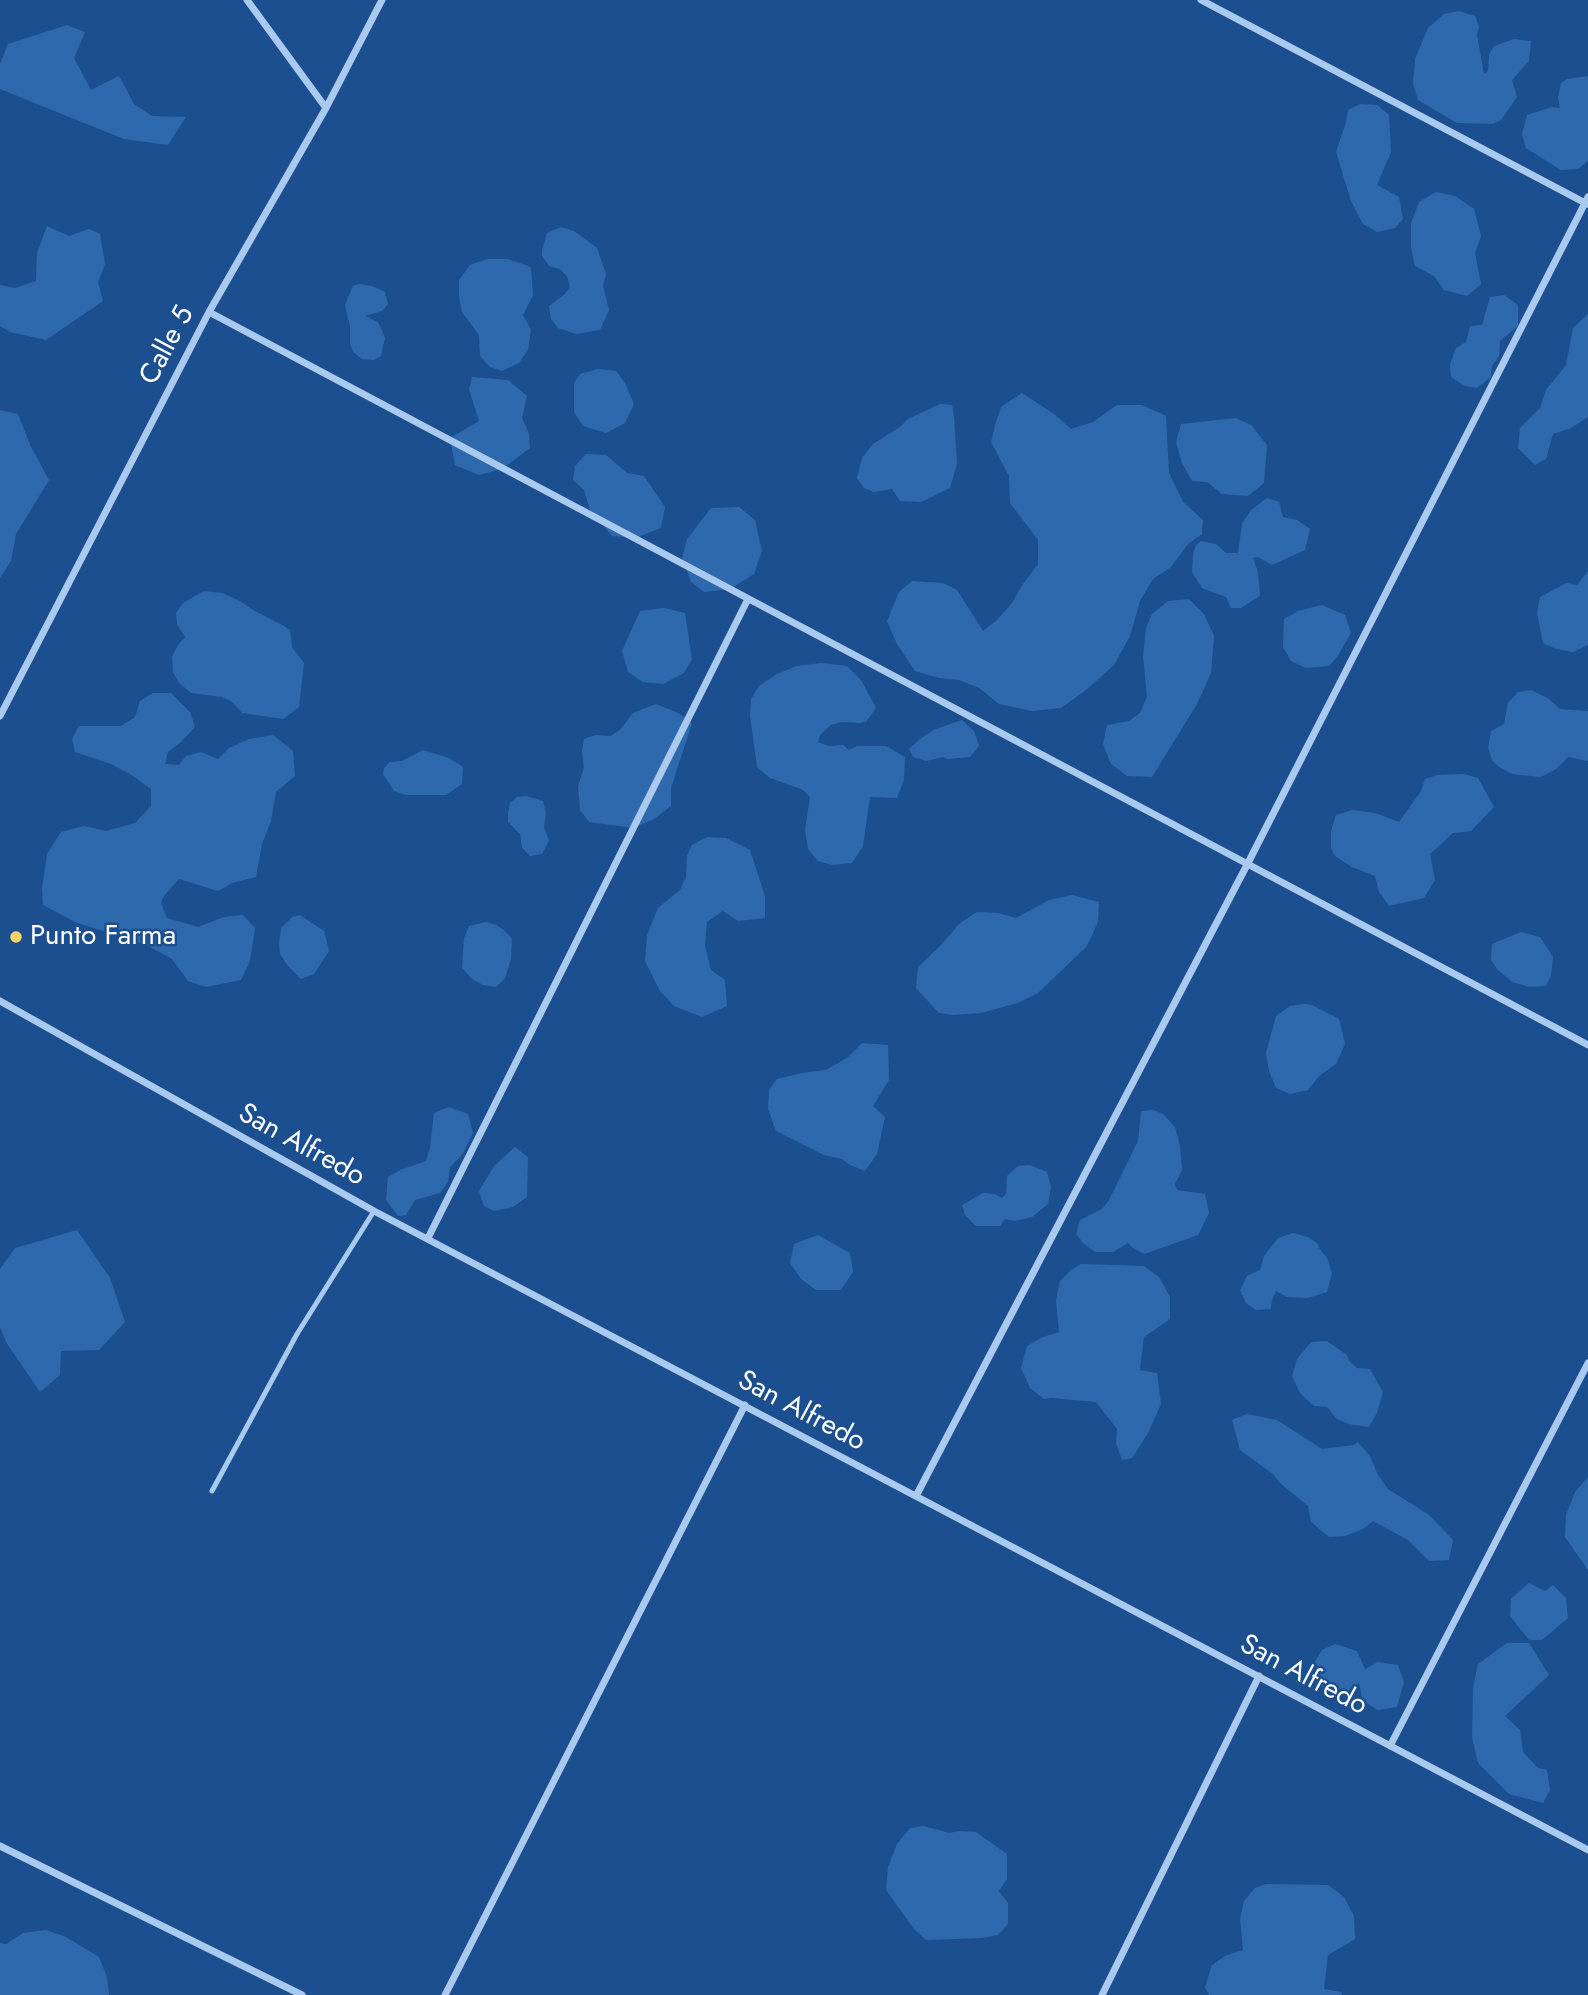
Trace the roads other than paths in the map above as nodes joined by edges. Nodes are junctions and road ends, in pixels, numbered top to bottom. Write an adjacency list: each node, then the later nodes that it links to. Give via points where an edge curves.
1 (247, 0): 4 (street)
2 (382, 0): 4 (street, Calle 5)
3 (1201, 0): 5 (street)
4 (326, 108): 6 (street, Calle 5)
5 (1587, 201): 9 (street)
6 (209, 312): 7 (street); 8 (street, Calle 5)
7 (748, 599): 9 (street); 13 (street)
8 (0, 716)
9 (1248, 863): 11 (street); 17 (street)
10 (0, 1001): 12 (street, San Alfredo)
11 (1588, 1045)
12 (374, 1211): 13 (street, San Alfredo); 16 (lane, via 297,1334)
13 (428, 1238): 15 (street, San Alfredo)
14 (1588, 1363): 19 (street)
15 (745, 1405): 17 (street, San Alfredo); 23 (street)
16 (212, 1491)
17 (916, 1496): 18 (street, San Alfredo)
18 (1259, 1676): 19 (street, San Alfredo); 24 (street)
19 (1390, 1746): 21 (street, San Alfredo)
20 (0, 1846): 22 (street)
21 (1588, 1850)
22 (302, 1995)
23 (445, 1995)
24 (1102, 1995)

